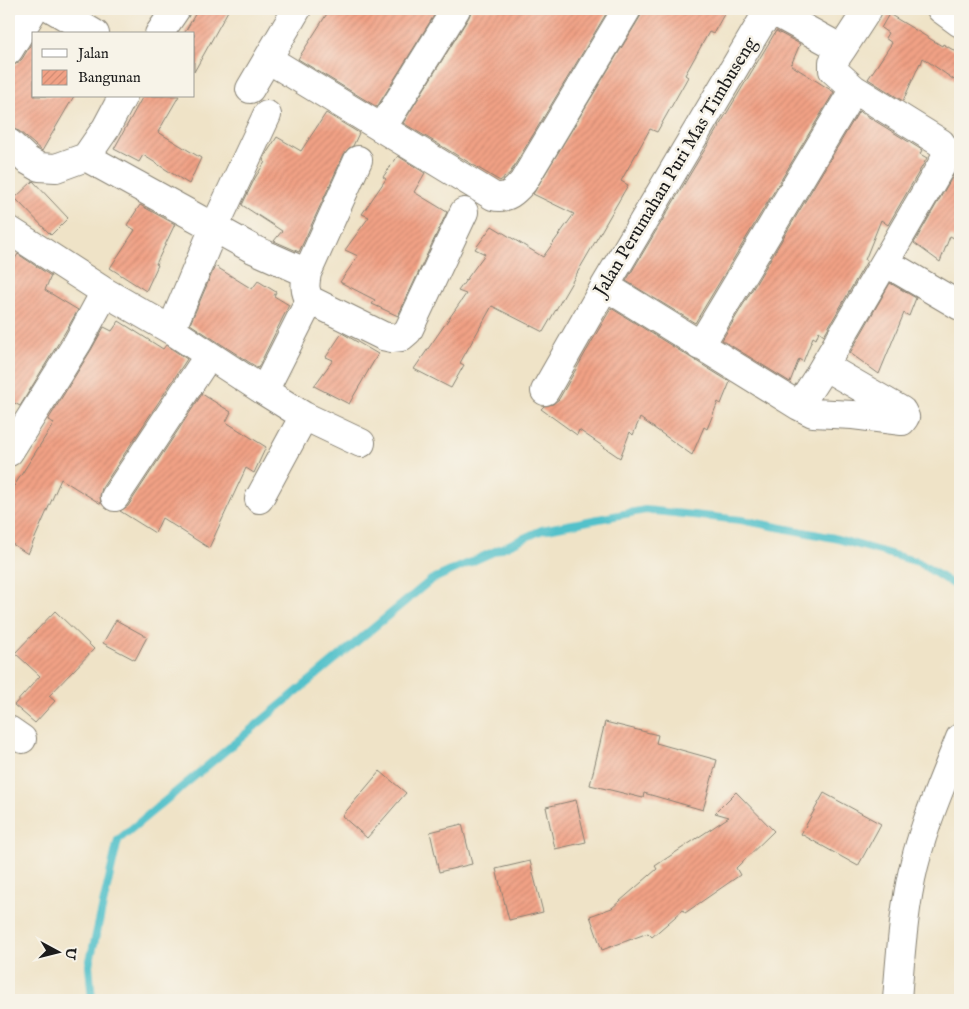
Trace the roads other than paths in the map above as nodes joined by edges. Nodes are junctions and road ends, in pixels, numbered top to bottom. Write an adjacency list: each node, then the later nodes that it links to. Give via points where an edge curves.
1 (34, 9): 13 (street)
2 (53, 9): 10 (street)
3 (176, 9): 11 (street)
4 (297, 9): 14 (street)
5 (456, 9): 19 (street)
6 (627, 9): 19 (street, via 523,182 512,194 502,198 493,196)
7 (868, 9): 12 (street)
8 (941, 9): 9 (street)
9 (960, 23)
10 (92, 32)
11 (160, 32)
12 (842, 48): 16 (street, via 833,62 833,70); 28 (street, Jalan Perumahan Puri Mas Timbuseng, via 780,15 770,15 761,22)
13 (9, 50)
14 (268, 59): 15 (street); 19 (street)
15 (250, 89)
16 (854, 89): 23 (street, via 941,143); 33 (street)
17 (122, 98): 21 (street)
18 (267, 115): 25 (street)
19 (382, 128)
20 (9, 143): 21 (street, via 39,167 56,168)
21 (86, 157): 25 (street)
22 (358, 160): 29 (street)
23 (952, 166): 27 (street)
24 (464, 212): 29 (street, via 408,330 401,337 383,336)
25 (214, 228): 29 (street); 32 (street)
26 (9, 230): 30 (street)
27 (885, 262): 31 (street); 35 (street)
28 (605, 286): 33 (street); 37 (street, Jalan Perumahan Puri Mas Timbuseng)
29 (308, 287): 36 (street)
30 (105, 292): 32 (street); 41 (street, via 91,321)
31 (960, 306)
32 (171, 330): 34 (street)
33 (700, 346): 38 (street)
34 (209, 355): 36 (street); 42 (street)
35 (824, 366): 38 (street); 38 (street, via 902,411 905,417 902,421 813,413)
36 (264, 391): 39 (street)
37 (545, 391)
38 (799, 406)
39 (304, 416): 40 (street); 43 (street)
40 (361, 444)
41 (9, 452)
42 (115, 498)
43 (259, 500)
44 (960, 738): 45 (street, via 930,815 911,877)
45 (897, 1000)

